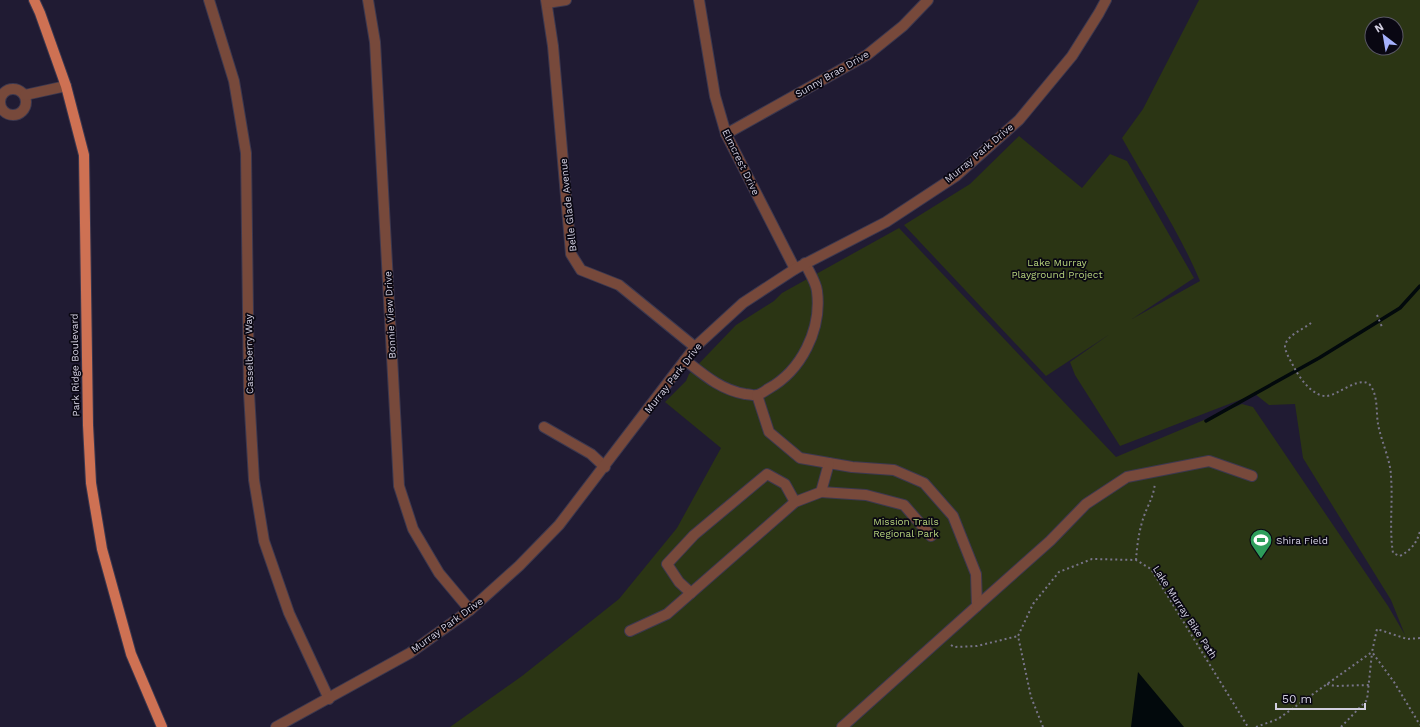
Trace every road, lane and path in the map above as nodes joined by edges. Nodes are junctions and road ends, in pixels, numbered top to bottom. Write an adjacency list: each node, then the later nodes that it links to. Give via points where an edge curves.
1 (34, 0): 9 (main road, Park Ridge Boulevard)
2 (209, 0): 41 (street, Casselberry Way, via 234,81 246,153 249,393 255,488 264,541 289,613)
3 (368, 0): 33 (street, Bonnie View Drive, via 375,42 399,486 413,529 440,573)
4 (566, 0): 8 (street)
5 (699, 0): 12 (street, Elmcrest Drive, via 715,96)
6 (928, 0): 12 (street, Sunny Brae Drive, via 903,26 867,54)
7 (1106, 0): 13 (street, Murray Park Drive, via 1072,56 1019,120 956,176 886,222)
8 (546, 2): 18 (street, Belle Glade Avenue, via 553,46 571,254 580,270 619,285)
9 (66, 86): 10 (street); 43 (main road, Park Ridge Boulevard, via 84,155 91,483 102,549 131,654)
10 (25, 95): 11 (street, via 13,88 4,92); 11 (street, via 25,109 13,116 2,109)
11 (0, 100)
12 (726, 134): 14 (street, Elmcrest Drive)
13 (805, 263): 14 (street, Murray Park Drive); 20 (street, via 817,290 815,324 809,344 781,382)
14 (795, 269): 18 (street, Murray Park Drive, via 743,303)
15 (1377, 315): 17 (path)
16 (1311, 323): 28 (path, via 1290,337 1286,343 1285,347 1292,364 1316,394 1334,395 1359,382 1367,382 1372,386 1382,442 1392,475 1393,553 1400,556 1410,551)
17 (1382, 327)
18 (695, 347): 19 (street, Murray Park Drive)
19 (685, 360): 20 (street, via 709,380 722,387); 23 (street, Murray Park Drive)
20 (757, 395): 22 (street, via 769,432 800,458)
21 (544, 427): 23 (street, via 590,454)
22 (830, 463): 26 (street); 32 (street, via 894,470 924,483 953,516 976,574)
23 (605, 467): 33 (street, Murray Park Drive, via 559,525 520,566)
24 (1156, 471): 25 (street, via 1209,460); 30 (path, via 1153,498 1144,516); 32 (street, via 1127,477 1086,504 1050,541)
25 (1252, 476)
26 (821, 492): 27 (street); 29 (street, via 866,495 904,505)
27 (795, 502): 31 (street); 31 (street, via 786,484 767,474 694,535 667,564 679,582)
28 (1420, 531)
29 (931, 536)
30 (1136, 560): 35 (path, via 1092,559 1059,572 1033,604); 47 (path, Lake Murray Bike Path, via 1151,569)
31 (691, 593): 34 (street, via 667,614)
32 (977, 606): 36 (street)
33 (470, 610): 41 (street, Murray Park Drive, via 410,653)
34 (630, 631)
35 (1018, 636): 36 (path, via 977,646 954,647); 46 (path, via 1031,697)
36 (942, 637): 45 (street)
37 (1420, 638): 38 (path, via 1407,639 1377,629)
38 (1372, 652): 39 (path); 40 (path); 42 (path)
39 (1327, 684): 40 (path); 48 (path, via 1278,719)
40 (1369, 685): 49 (path, via 1367,700)
41 (329, 699): 44 (street, Murray Park Drive)
42 (1420, 725)
43 (162, 727)
44 (276, 727)
45 (842, 727)
46 (1044, 727)
47 (1248, 727)
48 (1258, 727)
49 (1341, 727)

